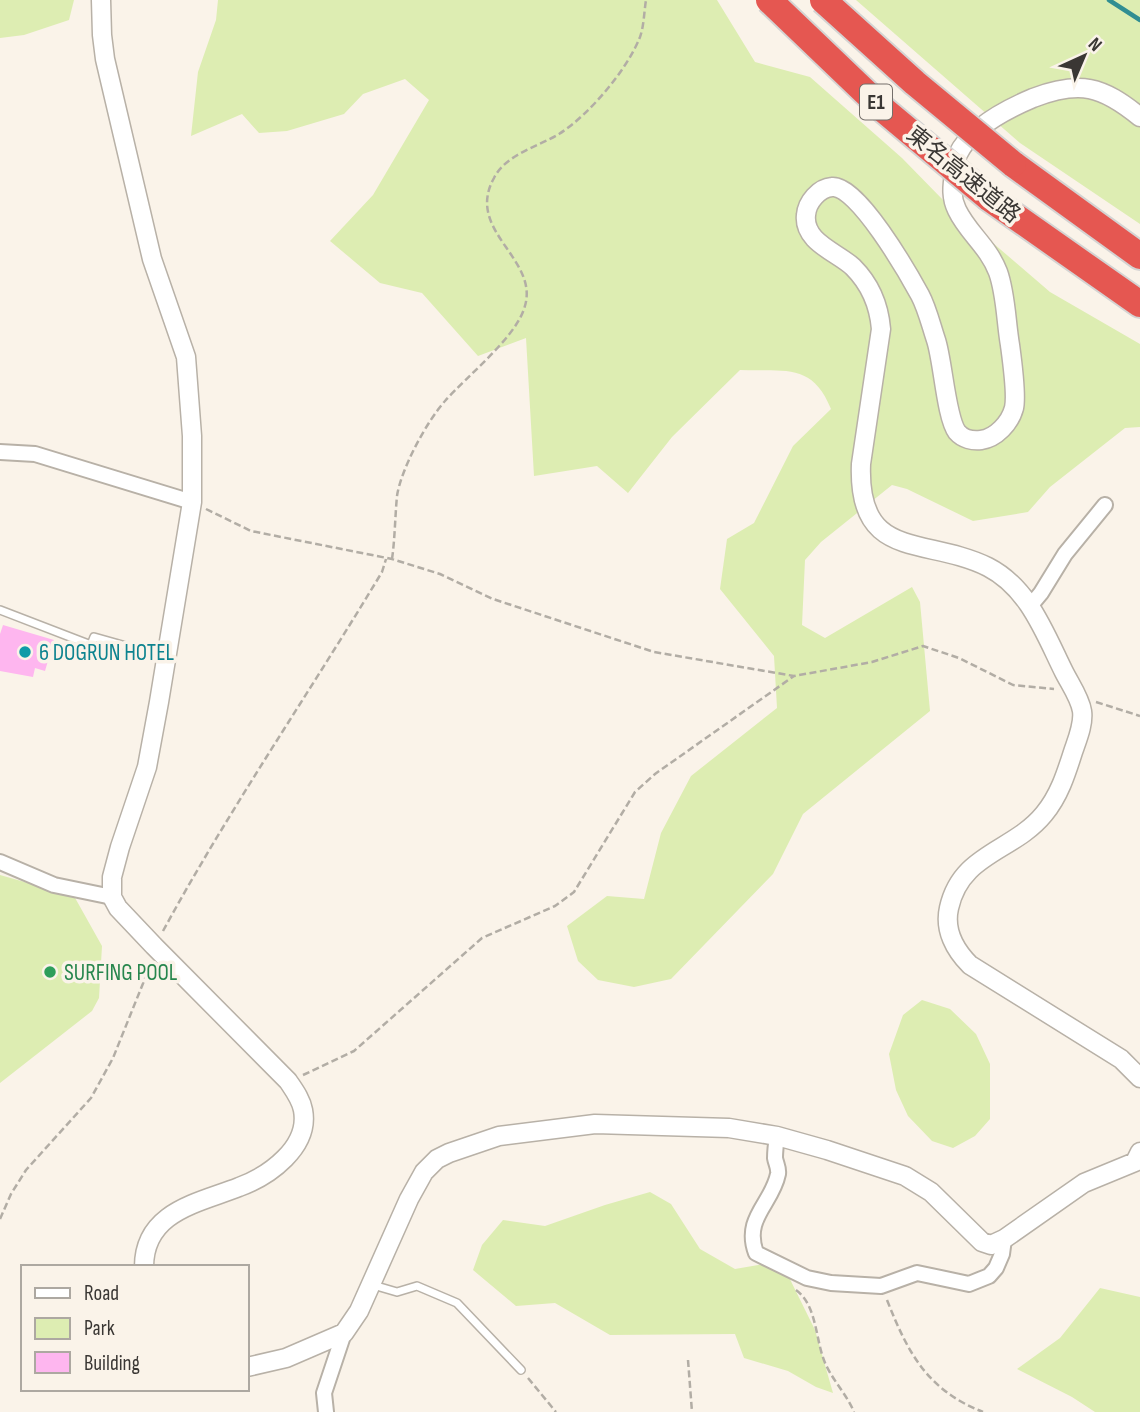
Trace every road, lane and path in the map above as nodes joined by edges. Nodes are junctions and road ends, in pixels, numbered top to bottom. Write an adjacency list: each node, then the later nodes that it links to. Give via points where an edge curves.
1 (101, 0): 9 (street, via 105,59 152,259 189,373)
2 (646, 0): 12 (path, via 641,36 597,100 572,125 506,163 487,191 488,219 516,262 525,283 526,306 518,324 442,404 428,425 397,495)
3 (769, 0): 7 (highway, 東名高速道路 / E1, bridge, via 885,111 989,198)
4 (823, 0): 6 (highway, 東名高速道路 / E1, bridge, via 1013,164)
5 (1140, 117): 13 (street, via 1096,89 1058,91 997,116 968,139 957,155 951,191 956,209 984,244 998,273 1012,362 1014,408 997,433 984,439 958,434 937,342 921,297 861,204 842,187 831,187 810,201 806,214 806,227 817,241 853,267 879,313 881,328 861,475 863,506 870,520 900,540 989,568)
6 (1140, 256)
7 (1140, 304)
8 (0, 452): 9 (street, via 35,454)
9 (192, 502): 11 (path, via 251,531); 15 (street)
10 (1105, 505): 13 (street)
11 (386, 559): 12 (path); 21 (path, via 336,649 192,876)
12 (392, 559): 16 (path, via 440,574 493,599 654,652)
13 (1031, 605): 17 (street)
14 (0, 610): 15 (lane, via 91,645 94,637)
15 (166, 657): 20 (street, via 147,767 120,847 110,886)
16 (794, 676): 17 (path, via 872,662 923,646 1013,685 1059,689); 23 (path, via 635,792 574,892 555,906 482,938 354,1051)
17 (1077, 698): 18 (path); 22 (street, via 1083,711 1080,732 1057,796 1035,823 958,881 947,915 948,930 970,965 1121,1059)
18 (1140, 716)
19 (0, 862): 20 (street, via 54,884)
20 (112, 897): 21 (street)
21 (157, 948): 23 (street); 26 (path, via 113,1058 91,1098 26,1170)
22 (1140, 1078)
23 (288, 1081): 28 (street, via 303,1109 303,1122 289,1154 254,1181 177,1211 156,1230)
24 (777, 1136): 27 (street, via 905,1176 931,1192 982,1242 991,1245); 29 (street, via 729,1128 595,1124 499,1136 462,1147 437,1159 424,1172); 31 (street, via 779,1171 753,1222 756,1252 807,1278)
25 (1138, 1159): 27 (street, via 1084,1182)
26 (0, 1219)
27 (1004, 1239): 31 (street, via 996,1268 979,1282 917,1273)
28 (144, 1265)
29 (372, 1285): 32 (street); 35 (lane, via 397,1292 417,1286 457,1303)
30 (791, 1286): 39 (path, via 810,1309 826,1367)
31 (881, 1286): 40 (path, via 924,1373 952,1397)
32 (344, 1333): 34 (street, via 286,1358); 36 (street, via 324,1393)
33 (688, 1360): 38 (path)
34 (248, 1367)
35 (521, 1370): 37 (path)
36 (326, 1412)
37 (556, 1412)
38 (692, 1412)
39 (854, 1412)
40 (983, 1412)

